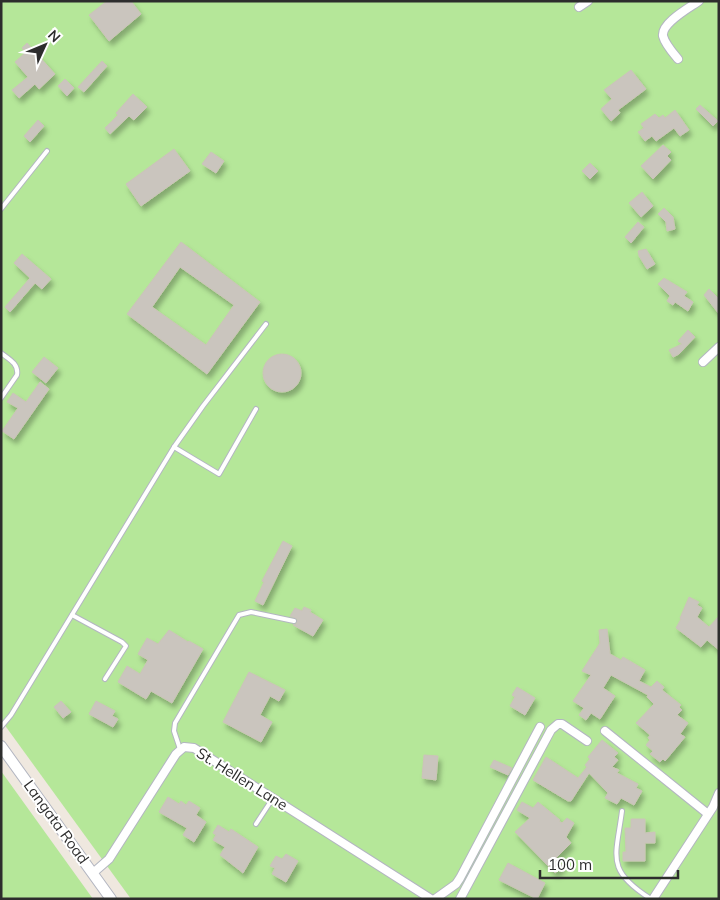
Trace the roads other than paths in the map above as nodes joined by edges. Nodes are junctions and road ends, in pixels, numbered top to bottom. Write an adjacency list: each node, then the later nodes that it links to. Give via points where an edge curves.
1 (588, 1): 3 (street)
2 (698, 1): 4 (street, via 664,29 665,42)
3 (579, 7)
4 (678, 59)
5 (47, 151): 6 (lane)
6 (1, 209)
7 (266, 324): 13 (lane)
8 (719, 347): 10 (street)
9 (1, 353): 11 (lane, via 15,364 18,371)
10 (703, 362)
11 (1, 398)
12 (256, 409): 13 (lane, via 219,474)
13 (174, 447): 14 (lane)
14 (72, 615): 16 (lane, via 126,646); 17 (lane)
15 (294, 621): 22 (lane, via 251,612 239,615 176,723 174,732)
16 (105, 679)
17 (1, 727)
18 (540, 727): 30 (street, via 460,878)
19 (605, 731): 26 (street)
20 (587, 741): 31 (street, via 562,724 550,730)
21 (1, 746): 28 (main road, Langata Road)
22 (180, 749): 24 (street, St. Hellen Lane, via 194,748); 28 (street, St. Hellen Lane, via 109,859)
23 (719, 793): 26 (street)
24 (273, 798): 27 (lane); 30 (street, St. Hellen Lane)
25 (622, 810): 32 (lane, via 616,859 618,867 627,882)
26 (708, 814): 32 (street)
27 (256, 824)
28 (93, 873): 29 (main road, Langata Road)
29 (112, 899)
30 (433, 899)
31 (460, 899)
32 (652, 899)

